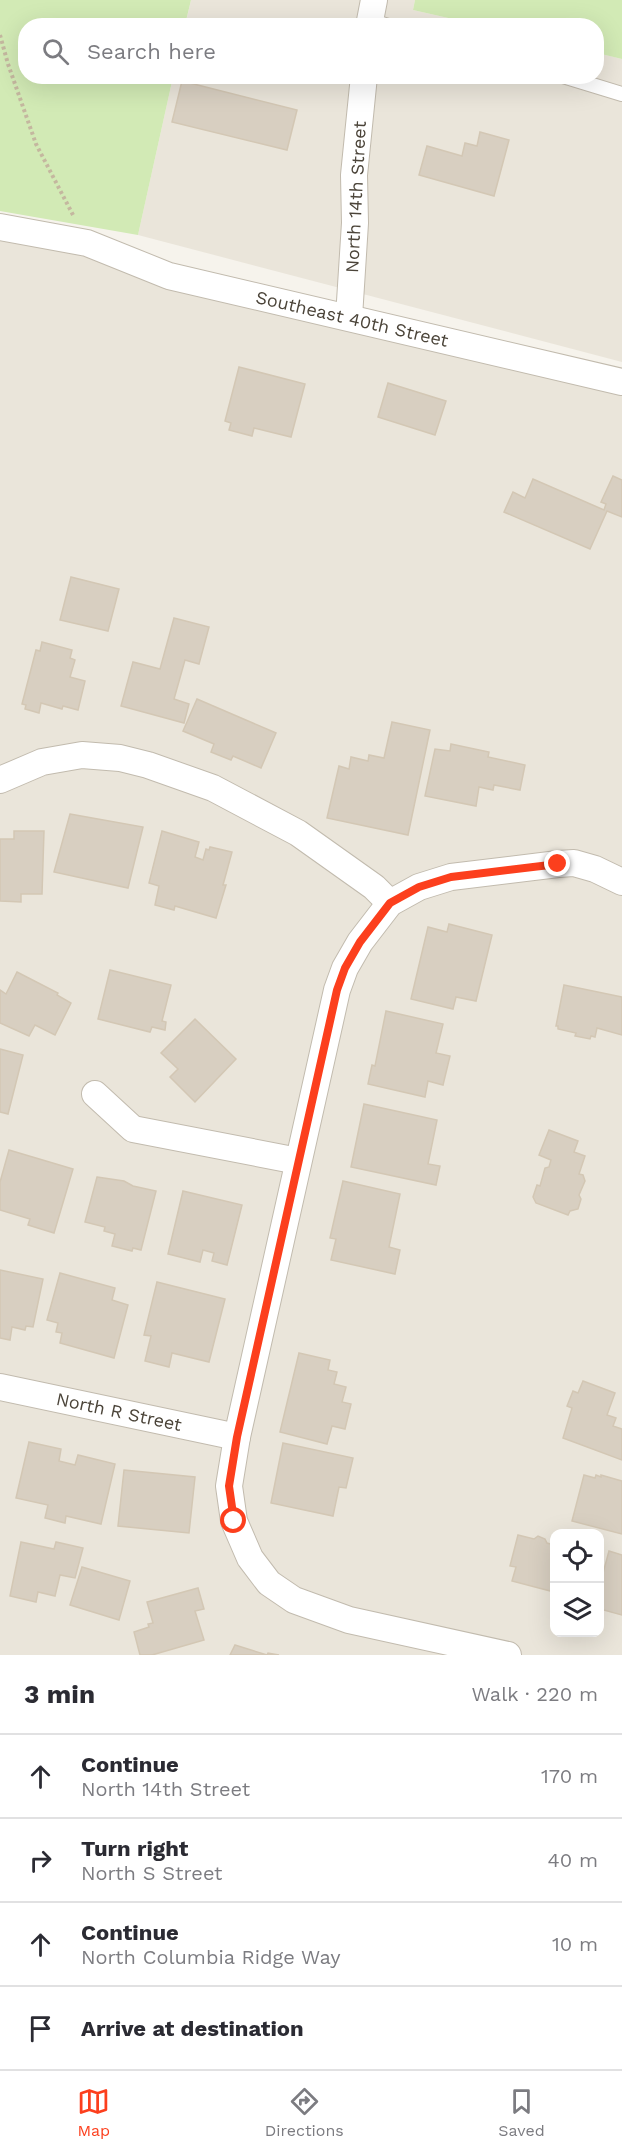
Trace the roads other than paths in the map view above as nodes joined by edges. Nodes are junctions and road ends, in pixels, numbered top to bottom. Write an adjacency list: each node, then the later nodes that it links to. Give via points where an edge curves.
1 (363, 84): 5 (street, North 14th Street, via 354,175)
2 (589, 84): 3 (lane)
3 (622, 94)
4 (0, 227): 5 (street, Southeast 40th Street, via 87,243 169,276)
5 (349, 317): 6 (street, Southeast 40th Street)
6 (622, 382)
7 (0, 780): 9 (street, via 42,762 82,755 148,765 213,788 298,833 374,887)
8 (622, 882): 9 (street, via 574,863 517,868 451,877 419,887)
9 (390, 903): 11 (street, via 360,942 337,990)
10 (95, 1094): 11 (street, via 133,1129)
11 (298, 1161): 13 (street)
12 (0, 1388): 13 (street, North R Street)
13 (237, 1437): 14 (street, via 229,1486 234,1521 250,1558 269,1583 294,1600 349,1620)
14 (508, 1655)

